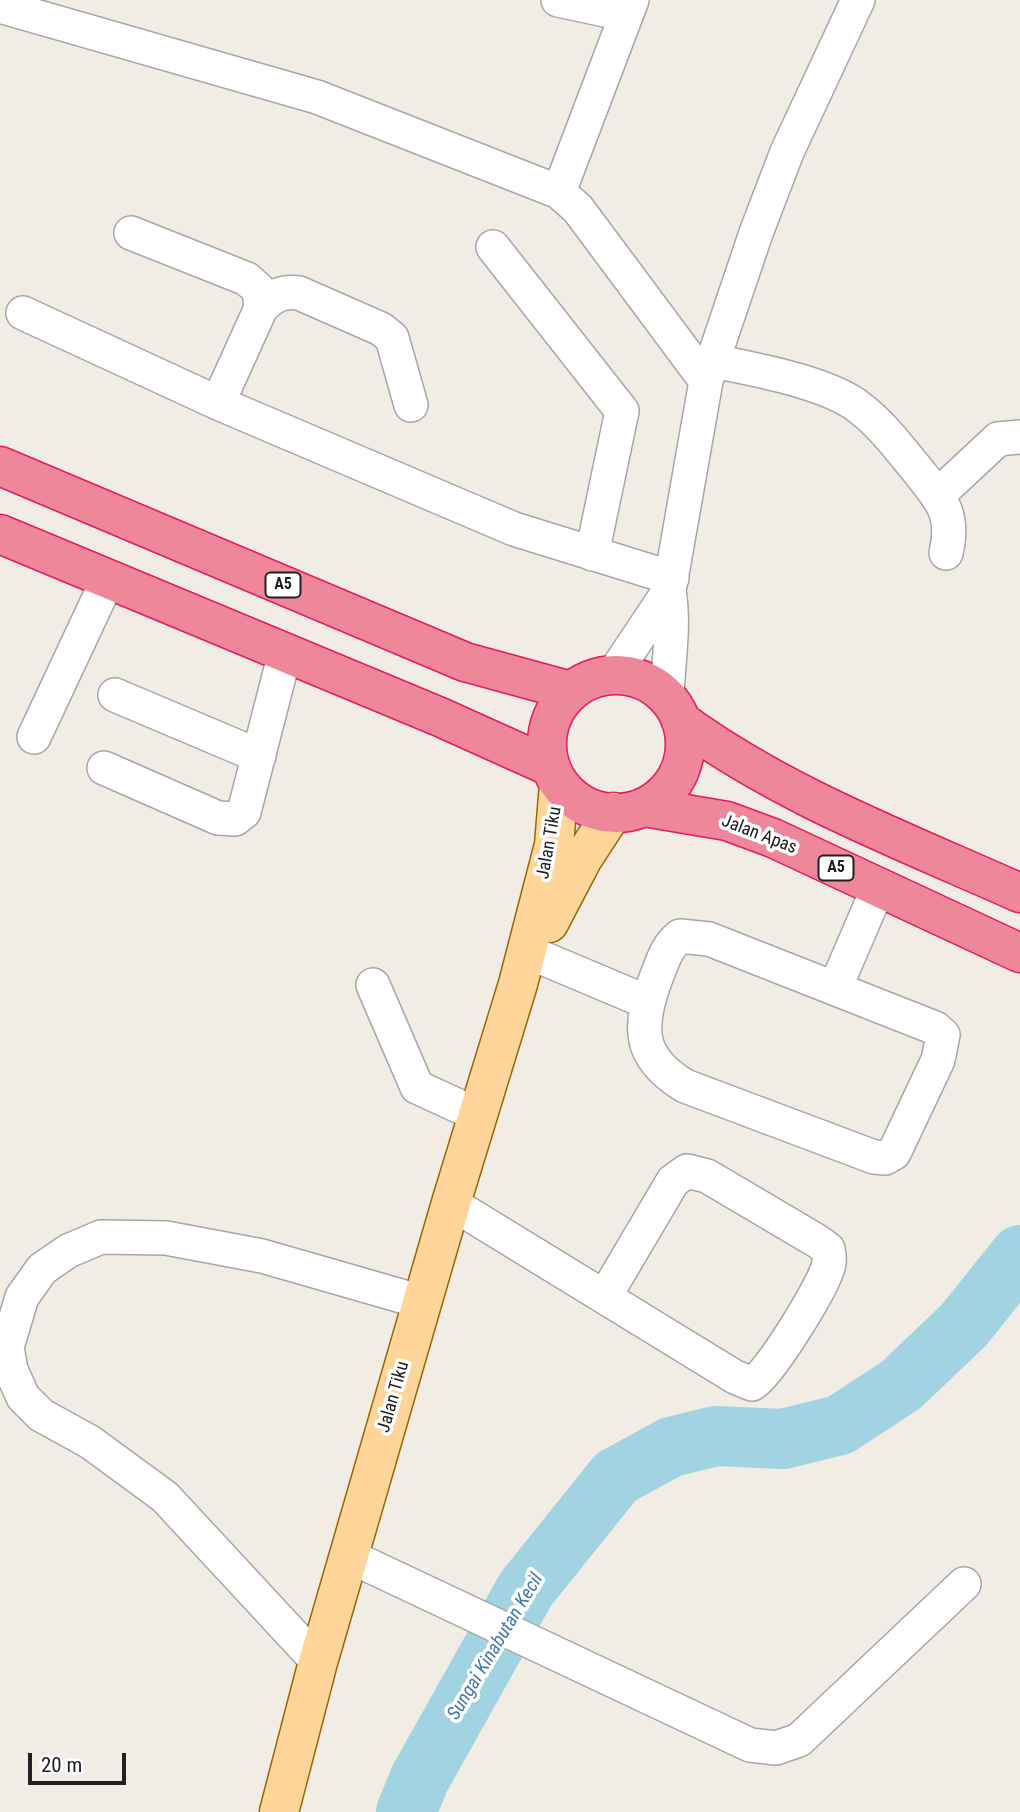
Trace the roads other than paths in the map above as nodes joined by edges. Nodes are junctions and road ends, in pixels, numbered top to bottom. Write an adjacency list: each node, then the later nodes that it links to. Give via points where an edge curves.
1 (558, 0): 4 (street)
2 (858, 0): 10 (street, via 787,152)
3 (0, 6): 5 (street, via 317,97)
4 (628, 7): 5 (street)
5 (559, 192): 10 (street, via 578,209)
6 (131, 233): 8 (street, via 247,279 259,290)
7 (493, 247): 18 (street, via 622,411)
8 (261, 307): 11 (street); 12 (street, via 284,292 299,293 381,329 392,338)
9 (23, 313): 11 (street)
10 (710, 371): 15 (street, via 764,372 855,404 883,428); 20 (street)
11 (218, 403): 18 (street, via 514,529)
12 (411, 405)
13 (1020, 437): 15 (street, via 998,439)
14 (0, 466): 23 (highway, A5, via 465,662)
15 (938, 495): 17 (street, via 949,515)
16 (0, 534): 19 (highway, A5)
17 (946, 553)
18 (592, 554): 20 (street)
19 (108, 579): 21 (highway, A5); 26 (street)
20 (671, 585): 22 (street); 25 (street, via 668,653)
21 (285, 653): 27 (street); 29 (highway, A5)
22 (613, 675): 23 (highway); 25 (highway, via 633,677)
23 (571, 691): 29 (highway, via 549,726 546,747)
24 (115, 695): 27 (street)
25 (674, 709): 30 (highway, via 685,741 683,762 662,796); 32 (highway, via 727,753 811,800)
26 (34, 737)
27 (259, 756): 28 (street, via 244,812 235,819 218,818)
28 (104, 768)
29 (555, 776): 30 (highway, A5, via 583,804); 34 (main road, Jalan Tiku, via 554,845)
30 (629, 810): 31 (highway, Jalan Apas / A5, via 727,821); 34 (main road, Jalan Tiku, via 583,858)
31 (878, 888): 33 (highway, Jalan Apas / A5); 36 (street)
32 (1020, 893)
33 (1020, 953)
34 (526, 969): 37 (street); 38 (main road, Jalan Tiku)
35 (373, 985): 38 (street, via 417,1087)
36 (836, 986): 37 (street, via 709,939 680,936 669,945); 37 (street, via 935,1027 943,1035 937,1060 894,1153 886,1158 685,1086 658,1068 650,1054 643,1021)
37 (647, 1002)
38 (478, 1115): 39 (main road, Jalan Tiku)
39 (451, 1203): 40 (street); 41 (main road, Jalan Tiku)
40 (605, 1296): 40 (street, via 752,1384 775,1359 824,1278 830,1258 828,1249 817,1241 706,1176 687,1171 673,1181)
41 (422, 1302): 42 (main road, Jalan Tiku); 44 (street, via 262,1256 166,1238 101,1237 42,1269 22,1297 7,1347 23,1397 41,1415 90,1442 165,1497)
42 (349, 1556): 43 (street, via 750,1745 776,1748 799,1740); 44 (main road, Jalan Tiku)
43 (964, 1584)
44 (318, 1662): 45 (main road, Jalan Tiku)
45 (279, 1812)

